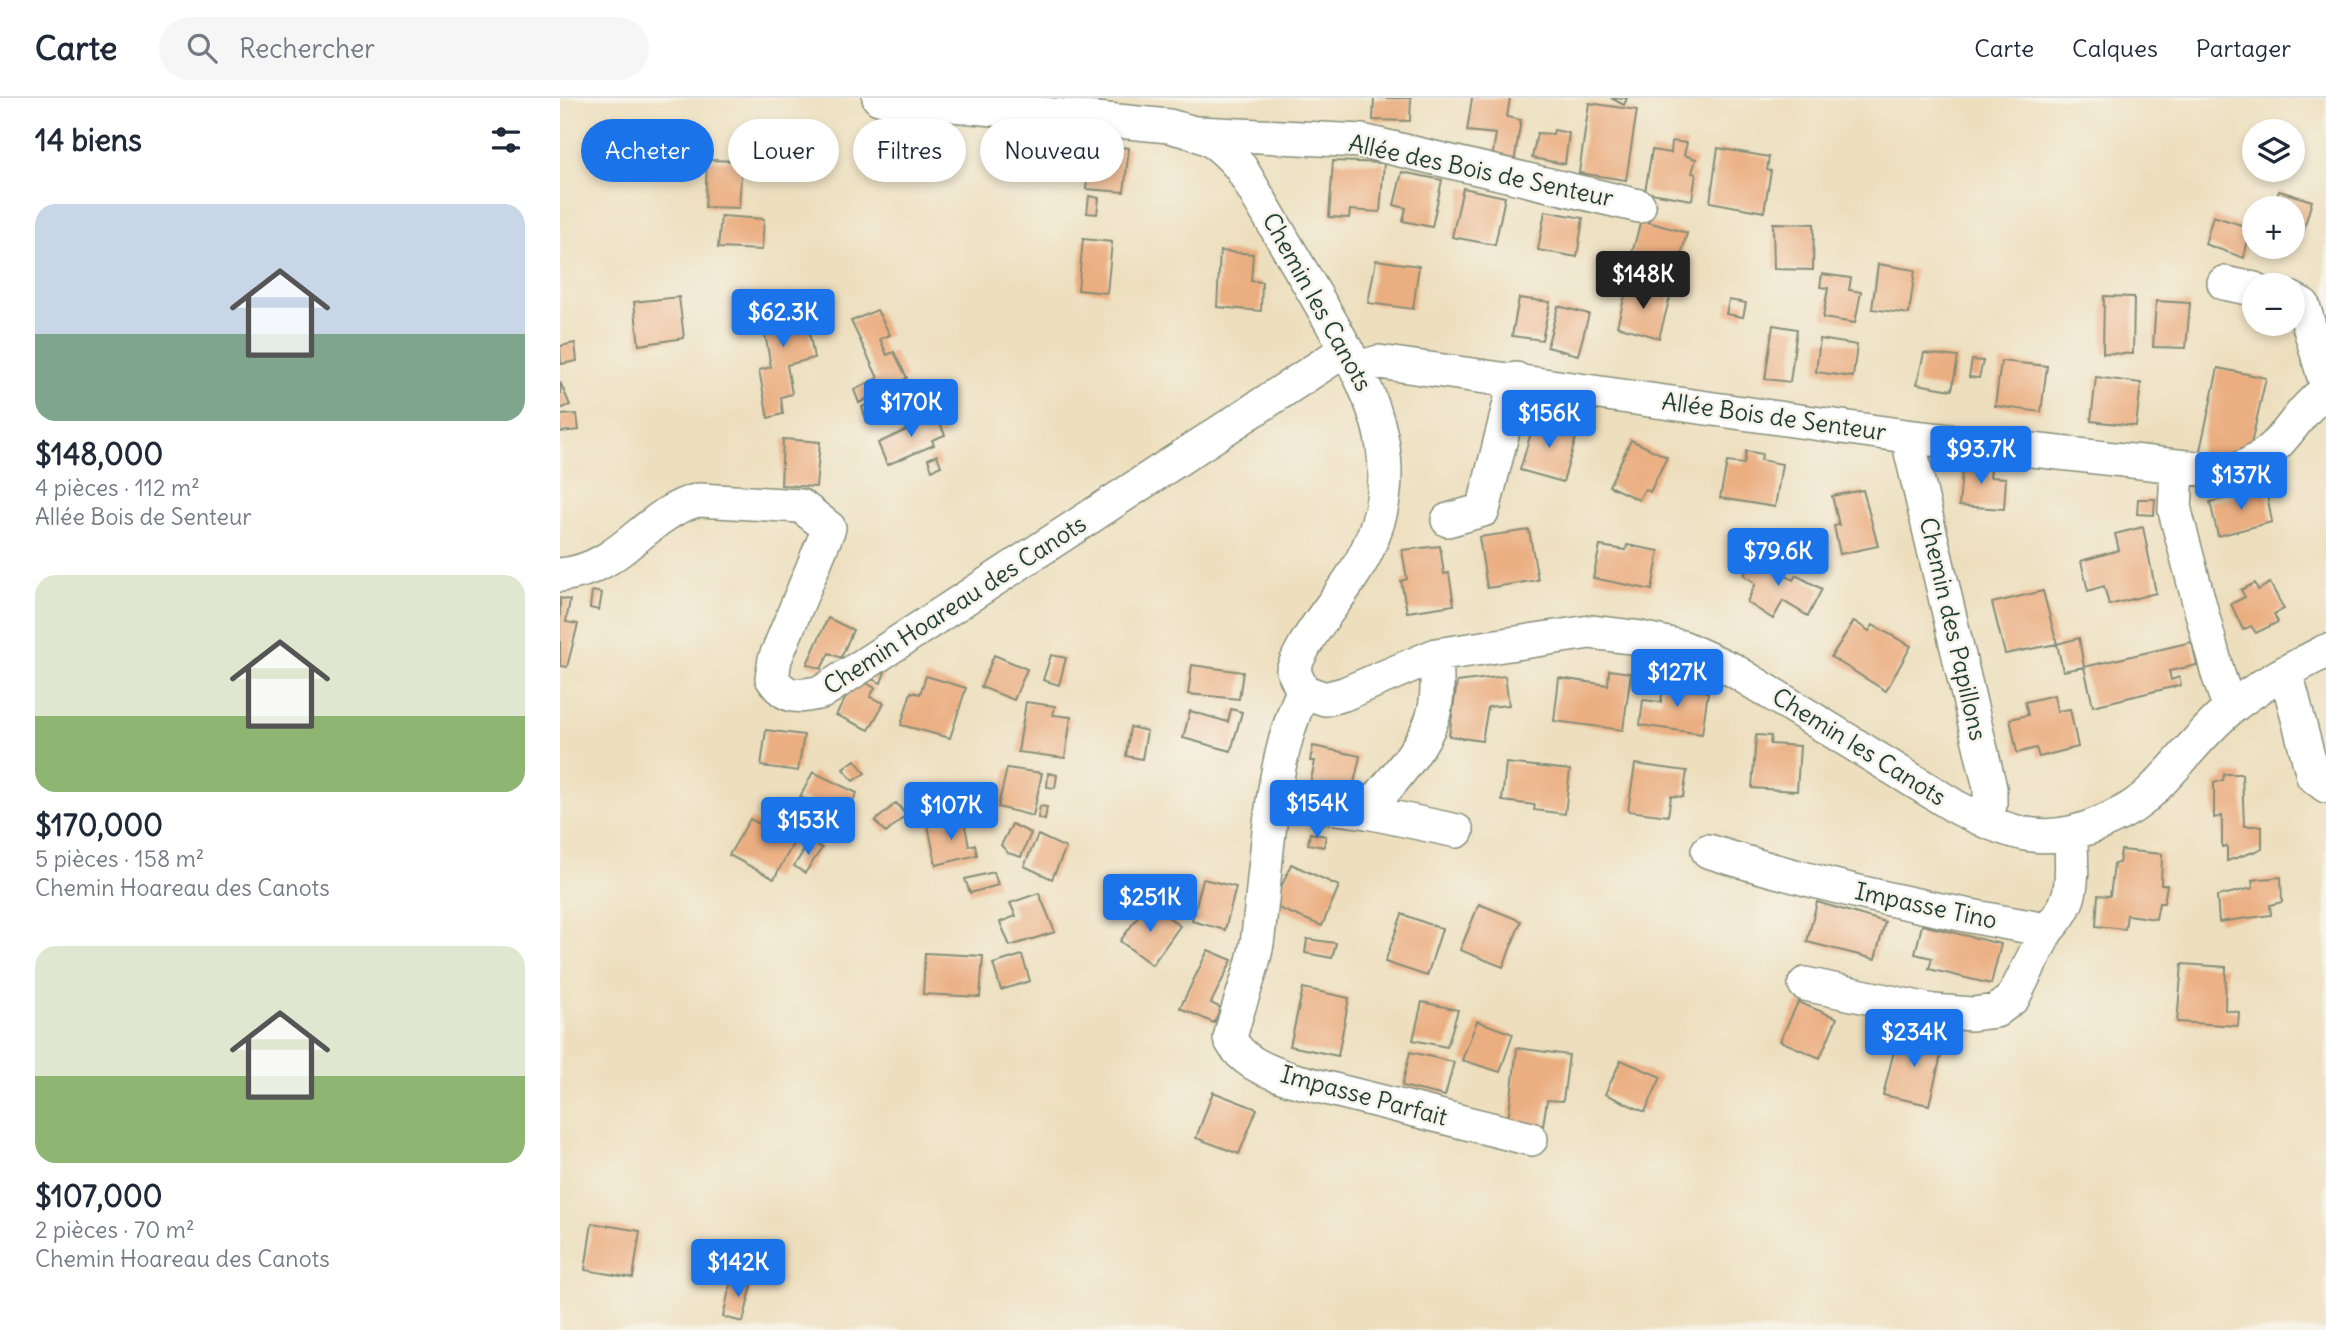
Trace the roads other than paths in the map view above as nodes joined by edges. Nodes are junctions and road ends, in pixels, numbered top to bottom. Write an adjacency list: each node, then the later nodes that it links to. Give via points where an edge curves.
1 (879, 98): 2 (street, Chemin les Canots)
2 (1196, 132): 3 (street, Allée des Bois de Senteur, via 1362,141); 5 (street, Chemin les Canots, via 1222,146 1241,168)
3 (1639, 206)
4 (2305, 315): 7 (street)
5 (1352, 359): 6 (street, Allée Bois de Senteur); 11 (street, Chemin Hoareau des Canots, via 822,692 796,698 780,691 772,678 775,659 829,528 801,506 685,503 618,554 580,573); 15 (street, Chemin les Canots, via 1381,431 1387,464 1385,501 1368,548 1345,589 1300,652 1293,670)
6 (1516, 379): 8 (street, Allée Bois de Senteur); 10 (street, via 1483,510)
7 (2326, 387): 9 (street, Allée Bois de Senteur, via 2258,462 2232,472)
8 (1913, 437): 9 (street, Allée Bois de Senteur); 20 (street, Chemin des Papillons, via 1911,452 1990,788)
9 (2177, 468): 16 (street, via 2175,511)
10 (1448, 520)
11 (560, 575)
12 (2326, 651): 14 (street, Chemin les Canots)
13 (1436, 655): 15 (street, Chemin les Canots, via 1344,694 1325,699); 19 (street, via 1432,720); 20 (street, Chemin les Canots, via 1590,632 1682,648 1733,670)
14 (2286, 672): 16 (street, Chemin les Canots); 17 (street, via 2313,776)
15 (1303, 691): 18 (street, Impasse Parfait, via 1290,720)
16 (2230, 709): 22 (street, Chemin les Canots, via 2146,797 2128,811)
17 (2326, 786)
18 (1274, 800): 19 (street); 26 (street, Impasse Parfait, via 1258,940 1230,1039 1236,1051 1254,1065 1290,1079)
19 (1367, 812): 21 (street)
20 (1985, 821): 22 (street, Chemin les Canots, via 2035,835)
21 (1457, 831)
22 (2071, 836): 24 (street, via 2072,894 2066,909)
23 (1708, 851): 24 (street, Impasse Tino, via 1789,877)
24 (2047, 930): 25 (street, via 2013,998 1996,1011 1933,1011)
25 (1805, 984)
26 (1531, 1139)

